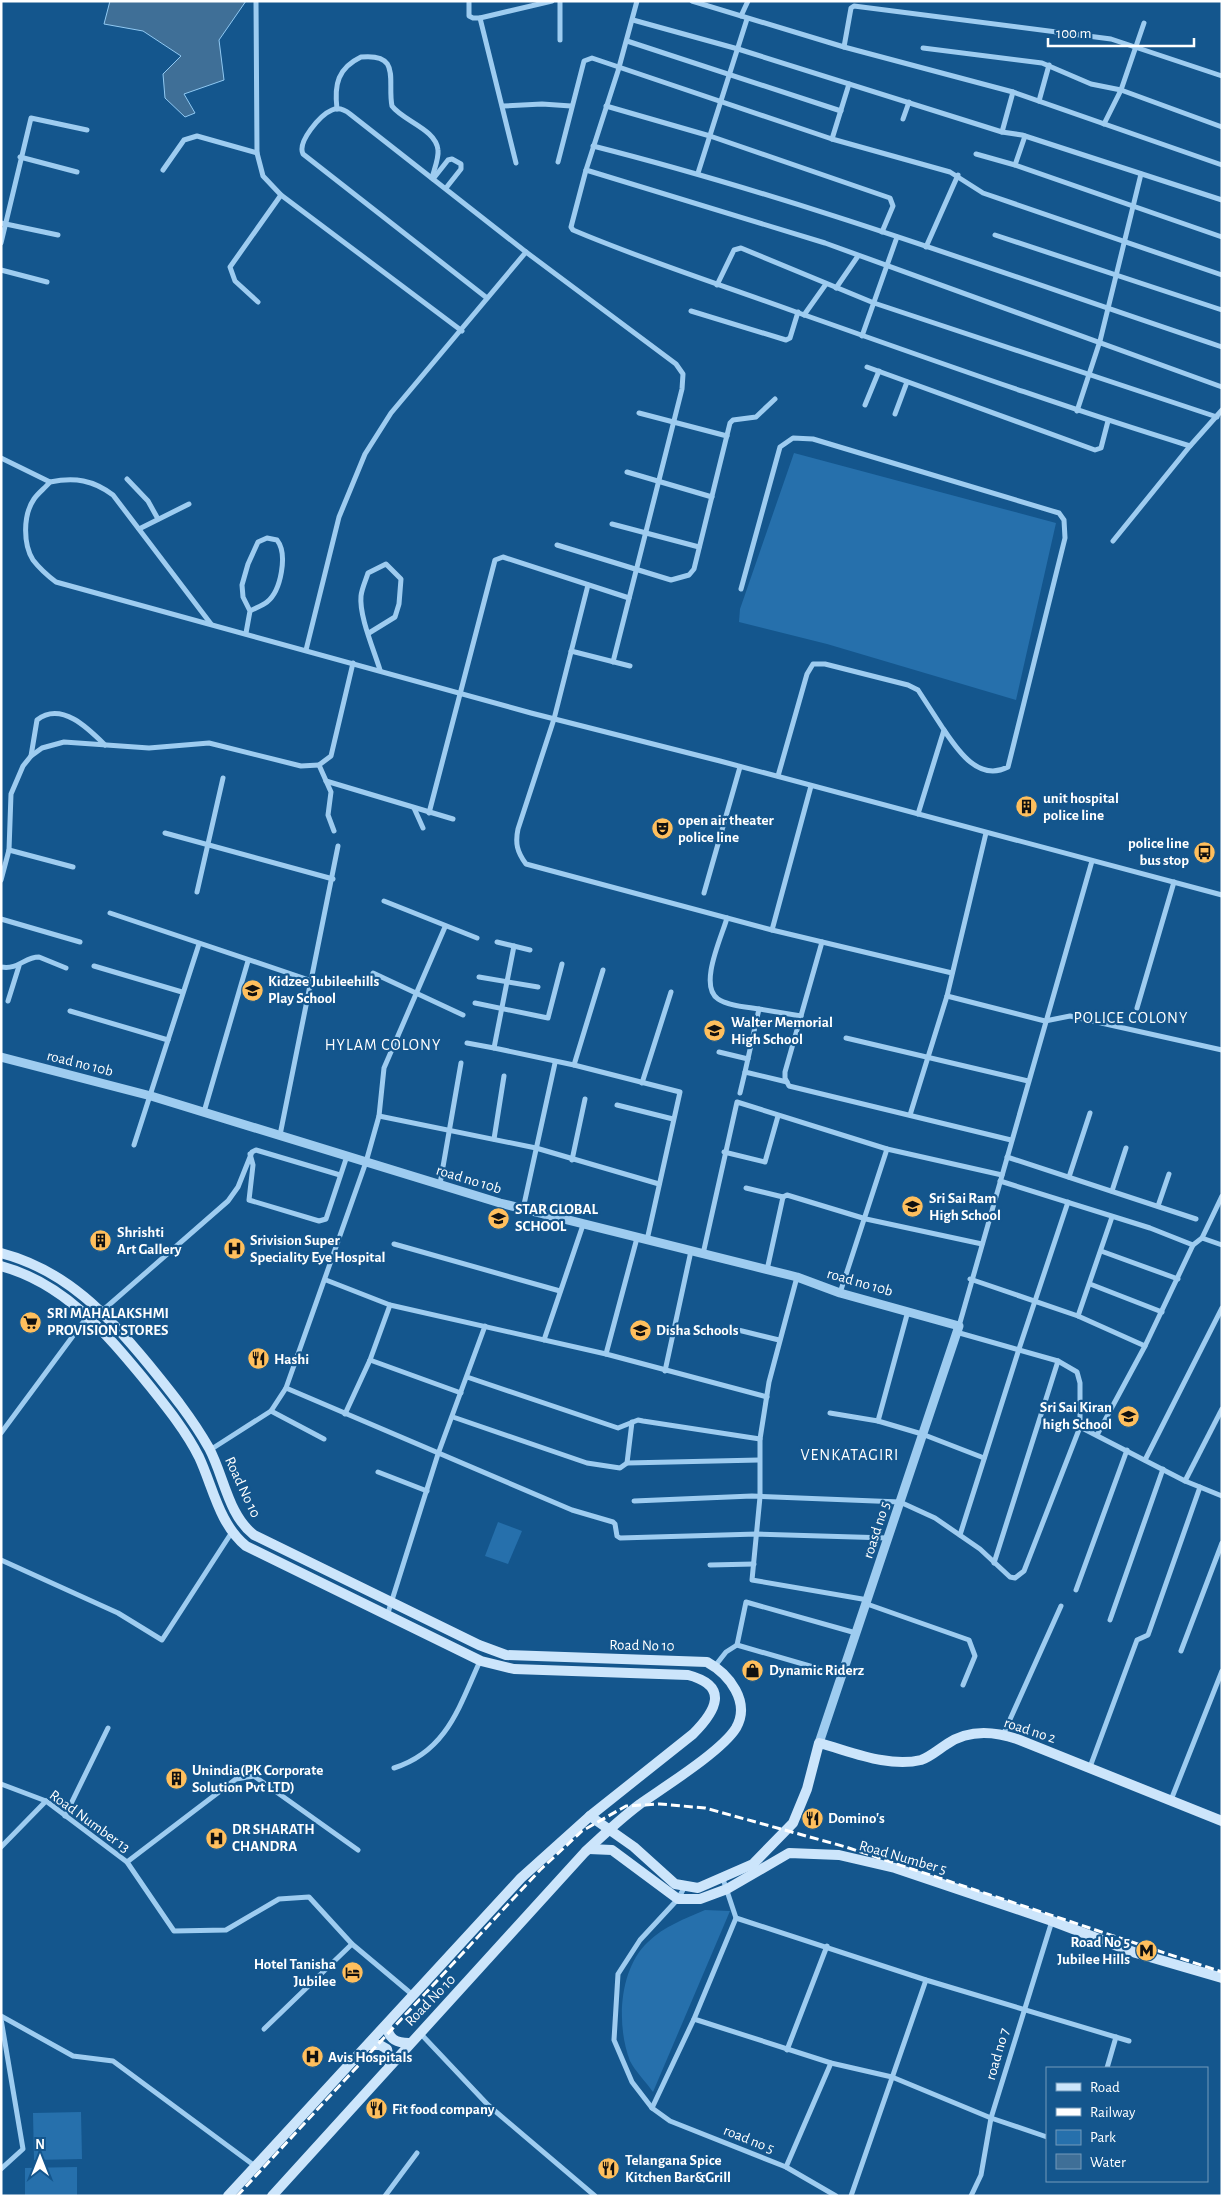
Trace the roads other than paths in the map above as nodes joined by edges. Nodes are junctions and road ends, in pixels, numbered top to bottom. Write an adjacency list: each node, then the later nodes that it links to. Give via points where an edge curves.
1 (256, 1): 44 (street)
2 (469, 1): 10 (street, via 469,16)
3 (552, 1): 10 (street)
4 (560, 1): 14 (street)
5 (637, 1): 12 (street)
6 (692, 1): 8 (street)
7 (748, 1): 11 (street)
8 (708, 4): 11 (street)
9 (852, 4): 16 (street, via 1111,39); 17 (street)
10 (480, 18): 30 (street)
11 (744, 18): 17 (street); 19 (street)
12 (633, 20): 15 (street); 19 (street)
13 (1144, 23): 16 (street)
14 (560, 40)
15 (627, 41): 21 (street); 22 (street)
16 (1136, 47): 23 (street); 25 (street)
17 (844, 48): 26 (street)
18 (923, 48): 20 (street)
19 (738, 49): 22 (street); 24 (street)
20 (1049, 65): 25 (street, via 1091,84); 27 (street)
21 (619, 66): 28 (street); 31 (street, via 586,59); 32 (street)
22 (729, 75): 28 (street); 34 (street)
23 (1222, 76)
24 (849, 84): 29 (street); 34 (street)
25 (1120, 90): 36 (street); 37 (street)
26 (1013, 92): 27 (street); 39 (street)
27 (1039, 100): 36 (street)
28 (721, 101): 40 (street); 42 (street)
29 (909, 102): 35 (street); 39 (street)
30 (503, 106): 31 (street); 48 (street)
31 (571, 106): 47 (street)
32 (606, 106): 40 (street); 43 (street)
33 (338, 109): 57 (street, via 350,114); 57 (street, via 336,87 343,70 361,57 382,59 392,73 392,106 436,143 438,154); 81 (street, via 330,110 303,139 300,149 303,154)
34 (841, 110): 42 (street)
35 (903, 119)
36 (1104, 124): 50 (street)
37 (1222, 127)
38 (87, 130): 46 (street, via 30,118)
39 (1002, 132): 41 (street)
40 (710, 136): 54 (street); 63 (street, via 890,198 893,206)
41 (1025, 136): 49 (street); 55 (street)
42 (832, 139): 56 (street)
43 (593, 146): 52 (street); 54 (street)
44 (257, 153): 51 (street, via 198,136 190,137 180,145); 59 (street, via 263,176)
45 (976, 154): 49 (street)
46 (20, 157): 53 (street); 62 (street)
47 (558, 162)
48 (516, 163)
49 (1015, 165): 61 (street)
50 (1222, 165)
51 (163, 170)
52 (586, 170): 72 (street); 79 (street, via 572,230)
53 (76, 172)
54 (698, 173): 63 (street)
55 (1142, 174): 60 (street); 61 (street)
56 (958, 175): 68 (street, via 983,193); 70 (street)
57 (433, 178): 58 (street); 58 (street, via 448,160 461,164 461,169)
58 (446, 188): 71 (street)
59 (281, 195): 82 (street, via 230,268 235,281); 88 (street)
60 (1222, 200)
61 (1132, 207): 66 (street); 68 (street)
62 (4, 223): 64 (street); 69 (street)
63 (882, 232): 67 (street)
64 (58, 235)
65 (995, 235): 75 (street)
66 (1222, 236)
67 (897, 237): 70 (street); 73 (street)
68 (1123, 241): 75 (street); 76 (street)
69 (1, 243)
70 (926, 247): 84 (street)
71 (526, 252): 81 (street); 105 (street, via 676,364 683,374 683,381)
72 (858, 256): 73 (street); 80 (street)
73 (887, 267): 83 (street); 90 (street)
74 (1, 270): 77 (street)
75 (1116, 274): 84 (street); 85 (street)
76 (1222, 275)
77 (47, 282)
78 (826, 284): 79 (street, via 739,248 734,250); 80 (street); 87 (street)
79 (716, 285): 87 (street)
80 (836, 288): 83 (street)
81 (487, 298): 88 (street)
82 (258, 302)
83 (874, 303): 89 (street); 94 (street)
84 (1107, 308): 90 (street); 91 (street)
85 (1222, 310)
86 (691, 311): 87 (street, via 786,340)
87 (801, 314): 89 (street)
88 (462, 331): 130 (street, via 391,413 358,468 333,535)
89 (862, 336): 100 (street)
90 (1100, 341): 94 (street); 96 (street)
91 (1222, 347)
92 (867, 367): 93 (street)
93 (879, 371): 95 (street); 98 (street)
94 (1089, 374): 100 (street); 103 (street)
95 (907, 382): 102 (street); 104 (street, via 1095,450 1101,448)
96 (1222, 387)
97 (775, 399): 106 (street, via 756,417 733,420)
98 (865, 405)
99 (1222, 410): 103 (street)
100 (1077, 411): 104 (street)
101 (639, 413): 105 (street)
102 (895, 414)
103 (1217, 416): 107 (street)
104 (1108, 421): 107 (street)
105 (674, 422): 106 (street); 111 (street)
106 (727, 436): 113 (street)
107 (1190, 446): 119 (street)
108 (1, 458): 112 (street)
109 (627, 472): 111 (street)
110 (127, 480): 115 (street, via 148,501)
111 (659, 481): 113 (street); 118 (street)
112 (50, 482): 117 (street, via 76,479 102,487 113,495); 127 (street, via 28,510 26,524 32,559 42,571 56,582 72,588)
113 (712, 497): 121 (street)
114 (189, 504): 115 (street)
115 (158, 519): 117 (street)
116 (612, 524): 118 (street)
117 (139, 528): 127 (street)
118 (646, 533): 121 (street); 122 (street)
119 (1113, 541)
120 (557, 546): 122 (street)
121 (699, 547): 122 (street, via 692,572 685,578 671,580)
122 (636, 570): 125 (street)
123 (588, 585): 125 (street); 131 (street); 136 (street, via 503,557 497,558)
124 (742, 589): 138 (street, via 780,447 793,438 814,439 1059,513 1064,520 1065,538 1008,767 993,771 972,764 961,756)
125 (629, 598): 132 (street)
126 (250, 611): 126 (street, via 242,590 248,564 258,542 267,538 277,540 282,560 275,591 268,602); 128 (street)
127 (211, 624): 128 (street)
128 (246, 633): 130 (street)
129 (369, 633): 129 (street, via 393,619 399,604 401,579 386,564 368,573 362,593); 135 (street)
130 (306, 650): 133 (street)
131 (571, 651): 132 (street); 137 (street)
132 (613, 662): 134 (street)
133 (353, 663): 135 (street); 141 (street, via 331,756)
134 (630, 666)
135 (380, 670): 136 (street)
136 (462, 693): 137 (street); 148 (street)
137 (554, 719): 142 (street); 168 (street, via 518,828 516,841 526,864)
138 (944, 730): 143 (street, via 918,690 825,664 814,664 807,674); 149 (street)
139 (105, 745): 140 (street, via 64,742 42,748); 140 (street, via 84,725 59,713 49,712 37,720); 141 (street, via 149,748 209,743 301,766)
140 (30, 756): 157 (street, via 11,794)
141 (319, 765): 145 (street)
142 (740, 767): 143 (street); 164 (street)
143 (778, 776): 146 (street)
144 (223, 778): 155 (street)
145 (326, 781): 147 (street); 152 (street, via 331,792 328,815)
146 (811, 786): 149 (street); 171 (street)
147 (414, 808): 148 (street); 151 (street)
148 (429, 813): 150 (street)
149 (918, 814): 154 (street)
150 (453, 819)
151 (423, 828)
152 (334, 832)
153 (165, 833): 155 (street)
154 (986, 833): 158 (street); 187 (street)
155 (208, 845): 160 (street); 163 (street)
156 (338, 846): 160 (street)
157 (9, 850): 159 (street); 161 (street)
158 (1092, 861): 162 (street); 204 (street)
159 (73, 867)
160 (333, 879): 189 (street)
161 (1, 880)
162 (1174, 882): 165 (street); 198 (street)
163 (196, 892)
164 (704, 893)
165 (1222, 895)
166 (384, 900): 170 (street)
167 (110, 913): 176 (street)
168 (727, 918): 171 (street); 200 (street, via 710,971 710,989 717,999 724,1002)
169 (1, 920): 173 (street)
170 (445, 927): 172 (street); 194 (street)
171 (772, 930): 175 (street)
172 (477, 938)
173 (80, 942)
174 (497, 942): 177 (street)
175 (822, 942): 187 (street); 203 (street)
176 (198, 944): 179 (street); 192 (street)
177 (514, 946): 178 (street); 190 (street)
178 (530, 950)
179 (248, 961): 189 (street); 226 (street)
180 (562, 964): 199 (street, via 548,1018)
181 (19, 966): 183 (street); 184 (street, via 26,960 39,957); 196 (street)
182 (94, 966): 192 (street)
183 (1, 967)
184 (66, 968)
185 (603, 970): 216 (street)
186 (373, 973): 194 (street)
187 (952, 973): 195 (street)
188 (479, 977): 190 (street)
189 (312, 982): 233 (street)
190 (507, 982): 191 (street); 199 (street)
191 (538, 987)
192 (182, 992): 206 (street)
193 (671, 992): 221 (street)
194 (416, 994): 202 (street); 229 (street, via 384,1068)
195 (947, 996): 204 (street); 212 (street)
196 (8, 1001)
197 (475, 1003): 199 (street)
198 (1137, 1008)
199 (502, 1009): 208 (street)
200 (759, 1009): 203 (street); 213 (street)
201 (70, 1011): 206 (street)
202 (463, 1015)
203 (801, 1016): 220 (street, via 785,1072)
204 (1046, 1022): 209 (street, via 1070,1016); 219 (street)
205 (846, 1038): 212 (street)
206 (168, 1040): 223 (street)
207 (467, 1043): 208 (street)
208 (494, 1048): 215 (street)
209 (1222, 1050)
210 (719, 1052): 213 (street)
211 (1, 1057): 223 (street, road no 10b)
212 (928, 1058): 219 (street); 228 (street)
213 (748, 1059): 217 (street)
214 (461, 1063): 232 (street)
215 (555, 1063): 216 (street); 237 (street)
216 (574, 1065): 221 (street)
217 (745, 1072): 220 (street); 222 (street)
218 (504, 1076): 234 (street)
219 (1028, 1081): 235 (street)
220 (786, 1082): 228 (street, via 795,1089)
221 (642, 1083): 231 (street, via 680,1092)
222 (740, 1093)
223 (151, 1096): 226 (street, road no 10b); 236 (street)
224 (585, 1099): 244 (street)
225 (617, 1105): 231 (street)
226 (204, 1112): 233 (street, road no 10b)
227 (1090, 1113): 248 (street)
228 (910, 1115): 235 (street)
229 (379, 1116): 232 (street); 245 (street)
230 (778, 1116): 239 (street); 240 (street, via 765,1162); 240 (street, via 737,1102)
231 (673, 1119): 251 (street)
232 (449, 1131): 234 (street); 250 (street)
233 (280, 1135): 242 (street, road no 10b)
234 (494, 1139): 237 (street)
235 (1011, 1140): 243 (street)
236 (134, 1145)
237 (536, 1148): 244 (street); 258 (street)
238 (1126, 1148): 253 (street)
239 (887, 1149): 249 (street); 260 (street)
240 (724, 1152): 273 (street)
241 (250, 1154): 247 (street, via 256,1150); 247 (street, via 253,1165 249,1200 319,1221 326,1219); 287 (street, via 238,1187 228,1201)
242 (347, 1156): 245 (street, road no 10b); 247 (street)
243 (1007, 1156): 248 (street); 249 (street)
244 (572, 1160): 251 (street)
245 (366, 1162): 250 (street, road no 10b); 279 (street)
246 (1168, 1174): 257 (street)
247 (340, 1175)
248 (1069, 1177): 253 (street)
249 (1001, 1178): 256 (street); 267 (street)
250 (440, 1184): 258 (street, road no 10b)
251 (659, 1184): 265 (street)
252 (746, 1188): 255 (street)
253 (1112, 1191): 257 (street)
254 (1222, 1196): 264 (street)
255 (783, 1198): 260 (street, via 788,1195); 275 (street)
256 (1068, 1202): 259 (street); 283 (street)
257 (1158, 1206): 261 (street)
258 (524, 1209): 262 (street, road no 10b)
259 (1112, 1217): 268 (street); 271 (street)
260 (866, 1219): 267 (street); 282 (street)
261 (1196, 1219)
262 (583, 1225): 263 (street, road no 10b); 281 (street)
263 (637, 1238): 265 (street, road no 10b); 298 (street)
264 (1202, 1238): 268 (street); 269 (street)
265 (647, 1240): 270 (street, road no 10b)
266 (394, 1244): 281 (street)
267 (982, 1244): 277 (street)
268 (1193, 1245): 278 (street)
269 (1222, 1245)
270 (690, 1251): 273 (street, road no 10b); 301 (street)
271 (1101, 1251): 278 (street); 280 (street)
272 (1, 1253): 287 (main road, Road No 10, via 49,1271)
273 (703, 1254): 275 (street, road no 10b)
274 (1, 1266): 289 (main road, Road No 10, via 43,1283)
275 (767, 1270): 276 (street, road no 10b)
276 (797, 1277): 282 (street, road no 10b); 295 (street)
277 (970, 1279): 283 (street); 293 (street)
278 (1178, 1279): 288 (street)
279 (326, 1280): 284 (street); 303 (street)
280 (1090, 1284): 288 (street); 290 (street)
281 (560, 1291): 294 (street)
282 (840, 1293): 286 (street, road no 10b)
283 (1036, 1301): 290 (street); 297 (street)
284 (390, 1305): 291 (street); 299 (street)
285 (1222, 1308): 325 (street)
286 (908, 1310): 293 (street, road no 10b); 311 (street)
287 (102, 1311): 320 (main road, Road No 10, via 182,1406)
288 (1162, 1312): 296 (street)
289 (88, 1316): 313 (street); 336 (main road, Road No 10, via 172,1413 198,1456)
290 (1078, 1316): 296 (street)
291 (485, 1326): 294 (street); 302 (street)
292 (730, 1328): 295 (street)
293 (958, 1329): 297 (street); 316 (street, roasd no 5)
294 (544, 1340): 298 (street)
295 (779, 1340): 305 (street)
296 (1145, 1346): 317 (street)
297 (1019, 1349): 300 (street); 323 (street)
298 (606, 1354): 301 (street)
299 (370, 1360): 304 (street); 309 (street)
300 (1058, 1361): 314 (street, via 1077,1372); 342 (street)
301 (665, 1371): 305 (street)
302 (467, 1377): 304 (street); 312 (street, via 614,1427 624,1427)
303 (286, 1388): 307 (street); 309 (street)
304 (461, 1393): 310 (street)
305 (767, 1397): 318 (street)
306 (1222, 1409): 329 (street)
307 (271, 1411): 319 (street); 320 (street)
308 (830, 1413): 311 (street)
309 (345, 1414): 322 (street)
310 (453, 1417): 322 (street); 326 (street, via 587,1463 620,1468)
311 (878, 1421): 316 (street)
312 (632, 1422): 318 (street); 326 (street)
313 (4, 1425): 315 (street)
314 (1080, 1427): 317 (street); 342 (street, via 1024,1571 1015,1578 1010,1577)
315 (1, 1433)
316 (922, 1434): 323 (street); 335 (street, roasd no 5)
317 (1096, 1436): 321 (street)
318 (760, 1438): 324 (street)
319 (324, 1440)
320 (210, 1450): 347 (main road, Road No 10, via 235,1511 247,1530)
321 (1127, 1450): 325 (street); 345 (street)
322 (438, 1454): 331 (street); 337 (street, via 572,1510 613,1522 620,1538)
323 (984, 1458): 338 (street)
324 (759, 1460): 326 (street); 333 (street)
325 (1145, 1460): 327 (street)
326 (628, 1463)
327 (1163, 1469): 329 (street); 350 (street)
328 (378, 1472): 331 (street)
329 (1185, 1481): 330 (street)
330 (1200, 1487): 332 (street); 363 (street, via 1148,1634 1137,1640)
331 (427, 1491): 347 (street)
332 (1222, 1496)
333 (760, 1497): 334 (street); 335 (street); 337 (street)
334 (634, 1501)
335 (900, 1502): 338 (street, via 935,1518); 339 (street, roasd no 5)
336 (232, 1532): 341 (street, via 162,1640 118,1613); 349 (main road, Road No 10, via 259,1554)
337 (757, 1534): 339 (street); 343 (street)
338 (960, 1535): 342 (street)
339 (888, 1538): 346 (street, roasd no 5)
340 (1222, 1544): 353 (street)
341 (1, 1560)
342 (994, 1563)
343 (754, 1564): 344 (street); 346 (street, via 752,1580)
344 (710, 1565)
345 (1076, 1590)
346 (867, 1602): 351 (street, roasd no 5); 358 (street, via 969,1640 975,1656)
347 (392, 1603): 349 (street); 355 (main road, Road No 10, via 506,1655 692,1660)
348 (1061, 1606): 360 (street)
349 (387, 1616): 354 (main road, Road No 10)
350 (1110, 1620)
351 (856, 1633): 352 (street, via 746,1602); 357 (street, roasd no 5)
352 (737, 1644): 355 (street); 357 (street)
353 (1181, 1651)
354 (481, 1661): 362 (street, via 442,1737 421,1757); 368 (main road, Road No 10, via 514,1669 688,1675 703,1679 712,1686 716,1696 707,1720)
355 (715, 1666): 370 (main road, Road No 10, via 731,1681 737,1692 740,1717 735,1729 712,1752)
356 (1222, 1671): 365 (street)
357 (841, 1675): 361 (street, roasd no 5)
358 (963, 1685)
359 (108, 1728): 367 (street)
360 (1003, 1735): 361 (main road, road no 2, via 971,1733 956,1738 922,1760 902,1762 877,1759); 363 (main road, road no 2)
361 (819, 1743): 371 (main road, via 807,1789 793,1823)
362 (394, 1768)
363 (1090, 1768): 365 (main road, road no 2)
364 (1, 1784): 366 (street, Road Number 13)
365 (1171, 1800): 369 (main road, road no 2)
366 (46, 1801): 367 (street, Road Number 13); 372 (street)
367 (65, 1816): 376 (street, Road Number 13)
368 (590, 1816): 370 (main road); 387 (main road, Road No 10, via 521,1878)
369 (1222, 1821)
370 (609, 1828): 373 (main road, Road No 10); 378 (main road)
371 (773, 1844): 375 (main road); 377 (main road, via 753,1864)
372 (1, 1847)
373 (589, 1849): 380 (main road, via 612,1850); 393 (main road, Road No 10, via 440,2014)
374 (358, 1850): 376 (street, via 254,1776 236,1779)
375 (789, 1853): 379 (main road); 382 (main road, Road Number 5, via 838,1855 895,1868)
376 (127, 1862): 383 (street, Road Number 13, via 174,1930 226,1930 279,1899 309,1897)
377 (723, 1879): 378 (main road, via 698,1888); 379 (street)
378 (684, 1888): 380 (street, road no 5)
379 (727, 1889): 380 (main road, via 700,1899); 381 (street)
380 (678, 1899): 403 (street, road no 5, via 640,1940 618,1974 614,2040 632,2082)
381 (736, 1918): 384 (street); 390 (street)
382 (1052, 1921): 385 (main road, Road Number 5, via 1136,1953); 388 (street, road no 7)
383 (352, 1944): 387 (street, Road Number 13); 392 (street)
384 (827, 1946): 386 (street); 398 (street)
385 (1222, 1978)
386 (926, 1980): 388 (street); 402 (street)
387 (414, 1996): 391 (main road, Road No 10)
388 (1024, 2008): 394 (street); 404 (street, road no 7)
389 (1, 2017): 407 (street, via 74,2056 113,2061); 409 (street, via 23,2149)
390 (694, 2019): 398 (street); 403 (street)
391 (387, 2025): 396 (main road, via 390,2037); 397 (main road, Road No 10)
392 (264, 2029)
393 (419, 2032): 396 (main road, Road No 10); 413 (street, via 488,2105)
394 (1116, 2037): 395 (street); 401 (street)
395 (1129, 2041)
396 (409, 2043): 400 (main road, Road No 10)
397 (368, 2045): 400 (main road, via 387,2049); 407 (main road, Road No 10)
398 (787, 2050): 399 (street)
399 (831, 2063): 402 (street); 408 (street)
400 (390, 2064): 411 (main road, Road No 10)
401 (1107, 2067)
402 (892, 2077): 404 (street); 415 (street)
403 (652, 2108): 408 (street, road no 5, via 670,2121)
404 (991, 2118): 405 (street); 416 (street, road no 7, via 982,2175)
405 (1046, 2137)
406 (417, 2152): 412 (street)
407 (255, 2167): 410 (main road, Road No 10)
408 (786, 2167): 414 (street, road no 5)
409 (1, 2169)
410 (228, 2196)
411 (272, 2196)
412 (385, 2196)
413 (595, 2196)
414 (836, 2196)
415 (851, 2196)
416 (971, 2196)

